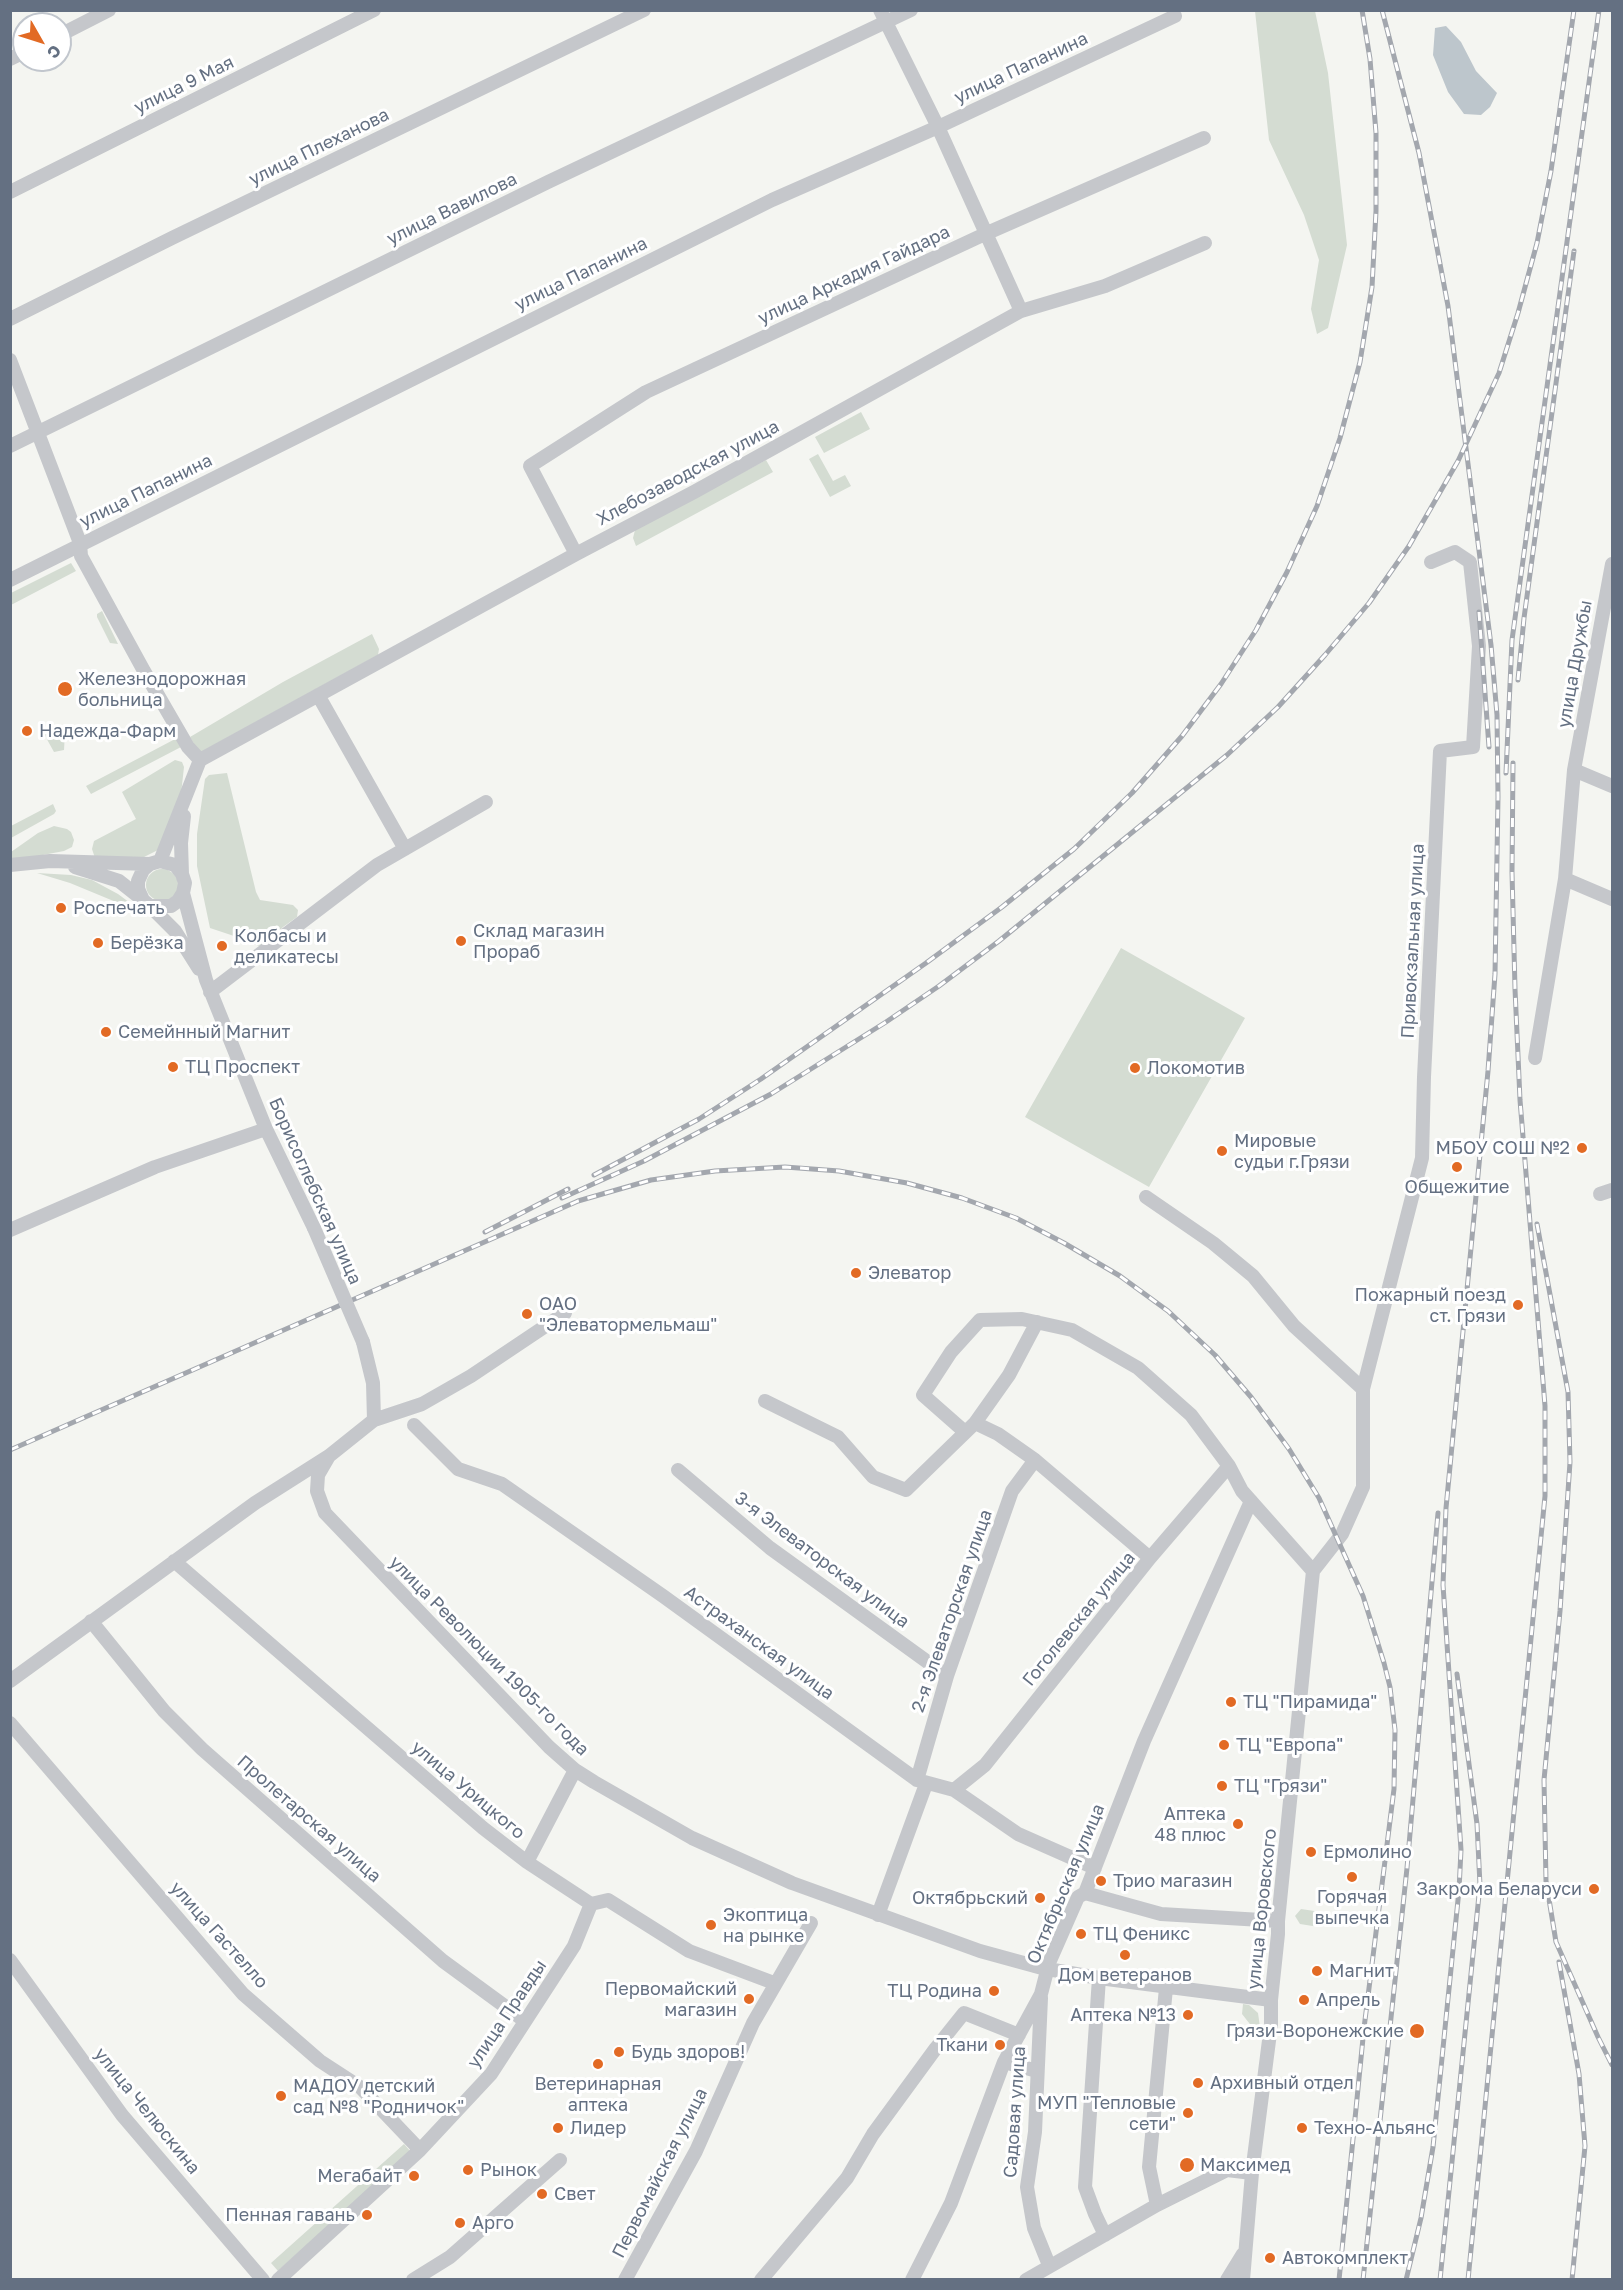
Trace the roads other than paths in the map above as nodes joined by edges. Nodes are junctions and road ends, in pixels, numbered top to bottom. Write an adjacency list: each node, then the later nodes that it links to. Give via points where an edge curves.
1 (109, 10): 7 (street)
2 (375, 10): 10 (street, улица 9 Мая)
3 (644, 10): 14 (street, улица Плеханова)
4 (911, 10): 5 (street, улица Вавилова)
5 (883, 16): 8 (street); 16 (street, улица Вавилова)
6 (1175, 16): 8 (street, улица Папанина)
7 (72, 29)
8 (938, 127): 11 (street); 18 (street, улица Папанина, via 772,200)
9 (1204, 138): 11 (street, улица Аркадия Гайдара)
10 (10, 192)
11 (985, 234): 13 (street); 19 (street, улица Аркадия Гайдара, via 646,392 530,466)
12 (1205, 243): 13 (street, Хлебозаводская улица, via 1105,286)
13 (1021, 311): 19 (street, Хлебозаводская улица)
14 (10, 319)
15 (10, 360): 16 (street)
16 (38, 432): 17 (street, улица Вавилова); 18 (street)
17 (10, 446)
18 (80, 543): 22 (street, улица Папанина); 25 (street, via 81,556 96,586 188,747)
19 (576, 554): 24 (street, Хлебозаводская улица)
20 (1431, 562): 46 (street, Привокзальная улица, via 1455,552 1470,562 1479,646 1473,747 1440,751 1422,1158)
21 (1612, 564): 23 (street, улица Дружбы)
22 (10, 580)
23 (1610, 584): 26 (street, улица Дружбы)
24 (318, 695): 25 (street, Хлебозаводская улица); 30 (street)
25 (200, 760): 28 (street)
26 (1574, 770): 27 (street); 35 (street, улица Дружбы)
27 (1612, 786)
28 (185, 801): 32 (street); 34 (street)
29 (486, 802): 30 (street)
30 (405, 849): 39 (street)
31 (50, 861): 32 (street); 33 (street); 38 (street, via 119,881)
32 (155, 862): 34 (street, via 175,865); 38 (street, via 143,870 138,881)
33 (10, 865)
34 (182, 873): 36 (street)
35 (1565, 879): 37 (street); 40 (street, улица Дружбы)
36 (183, 893): 38 (street, via 171,906); 39 (street)
37 (1612, 899)
38 (146, 903): 39 (street, via 175,931)
39 (208, 986): 41 (street, Борисоглебская улица)
40 (1535, 1058)
41 (266, 1129): 43 (street, via 155,1167); 48 (street, Борисоглебская улица, bridge, via 363,1342 374,1383)
42 (1146, 1197): 46 (street, via 1253,1276 1294,1326)
43 (10, 1230)
44 (565, 1314): 48 (street, via 422,1404)
45 (1037, 1322): 50 (street, via 1009,1375); 50 (street, via 1022,1318 980,1320 951,1352 923,1395); 53 (street, via 1071,1330 1138,1368 1191,1415)
46 (1363, 1389): 60 (street, Привокзальная улица, via 1363,1488 1342,1534)
47 (765, 1401): 50 (street, via 838,1437 873,1477 906,1490)
48 (374, 1420): 51 (street)
49 (414, 1425): 66 (street, Астраханская улица, via 459,1468 502,1484)
50 (970, 1427): 52 (street, via 998,1434)
51 (328, 1456): 55 (street); 56 (street, via 318,1475)
52 (1035, 1460): 58 (street); 62 (street, 2-я Элеваторская улица, via 1012,1491)
53 (1229, 1466): 57 (street); 58 (street, Гоголевская улица)
54 (678, 1470): 62 (street, 3-я Элеваторская улица, via 770,1548)
55 (286, 1484): 56 (street, улица Революции 1905-го года, via 308,1486); 59 (street)
56 (318, 1498): 65 (street, улица Революции 1905-го года, via 325,1513 346,1536)
57 (1251, 1501): 60 (street); 69 (street, Октябрьская улица, via 1144,1741)
58 (1150, 1558): 67 (street, Гоголевская улица, via 985,1766)
59 (174, 1560): 61 (street); 68 (street, улица Урицкого)
60 (1313, 1571): 73 (street, улица Воровского)
61 (91, 1621): 63 (street); 82 (street, Пролетарская улица, via 164,1711 202,1749 443,1961)
62 (947, 1676): 66 (street, 2-я Элеваторская улица)
63 (10, 1681)
64 (10, 1723): 86 (street, улица Гастелло, via 243,1994 320,2061 360,2086)
65 (574, 1770): 68 (street); 72 (street, улица Революции 1905-го года, via 692,1838 792,1883)
66 (921, 1782): 67 (street, Астраханская улица); 72 (street, 2-я Элеваторская улица)
67 (954, 1790): 69 (street, Астраханская улица, via 1018,1834)
68 (527, 1862): 71 (street, улица Урицкого)
69 (1095, 1868): 70 (street, Октябрьская улица)
70 (1085, 1893): 73 (street, via 1161,1914); 76 (street, Октябрьская улица, via 1078,1897)
71 (591, 1904): 78 (street, улица Урицкого, via 608,1900 689,1952); 82 (street, улица Правды, via 574,1946)
72 (878, 1915): 76 (street, улица Революции 1905-го года, via 980,1951)
73 (1278, 1921): 81 (street, улица Воровского)
74 (811, 1923): 78 (street, Первомайская улица)
75 (10, 1960): 93 (street, улица Челюскина, via 122,2115)
76 (1048, 1969): 77 (street, улица Революции 1905-го года); 80 (street, Октябрьская улица)
77 (1099, 1978): 79 (street, улица Революции 1905-го года); 90 (street, via 1085,2187)
78 (774, 1983): 96 (street, Первомайская улица, via 696,2151)
79 (1166, 1988): 81 (street, улица Революции 1905-го года); 89 (street, via 1149,2167)
80 (1041, 1994): 83 (street, Октябрьская улица); 85 (street, Садовая улица)
81 (1271, 2000): 88 (street, улица Воровского)
82 (525, 2021): 86 (street, улица Правды, via 491,2074)
83 (1018, 2035): 84 (street, Октябрьская улица); 97 (street, via 964,2013 873,2134 847,2178)
84 (1004, 2062): 85 (street); 98 (street, Октябрьская улица, via 951,2203)
85 (1037, 2071): 92 (street, Садовая улица, via 1035,2132 1027,2187 1035,2228)
86 (420, 2150): 94 (street, улица Правды)
87 (560, 2160): 95 (street, via 450,2257)
88 (1252, 2173): 89 (street, via 1227,2170); 91 (street, улица Воровского)
89 (1157, 2205): 90 (street)
90 (1105, 2235): 92 (street)
91 (1245, 2249): 100 (street, улица Воровского); 101 (street, улица Воровского)
92 (1049, 2265): 99 (street)
93 (263, 2280)
94 (278, 2280)
95 (413, 2280)
96 (626, 2280)
97 (761, 2280)
98 (912, 2280)
99 (1026, 2280)
100 (1227, 2280)
101 (1243, 2280)

